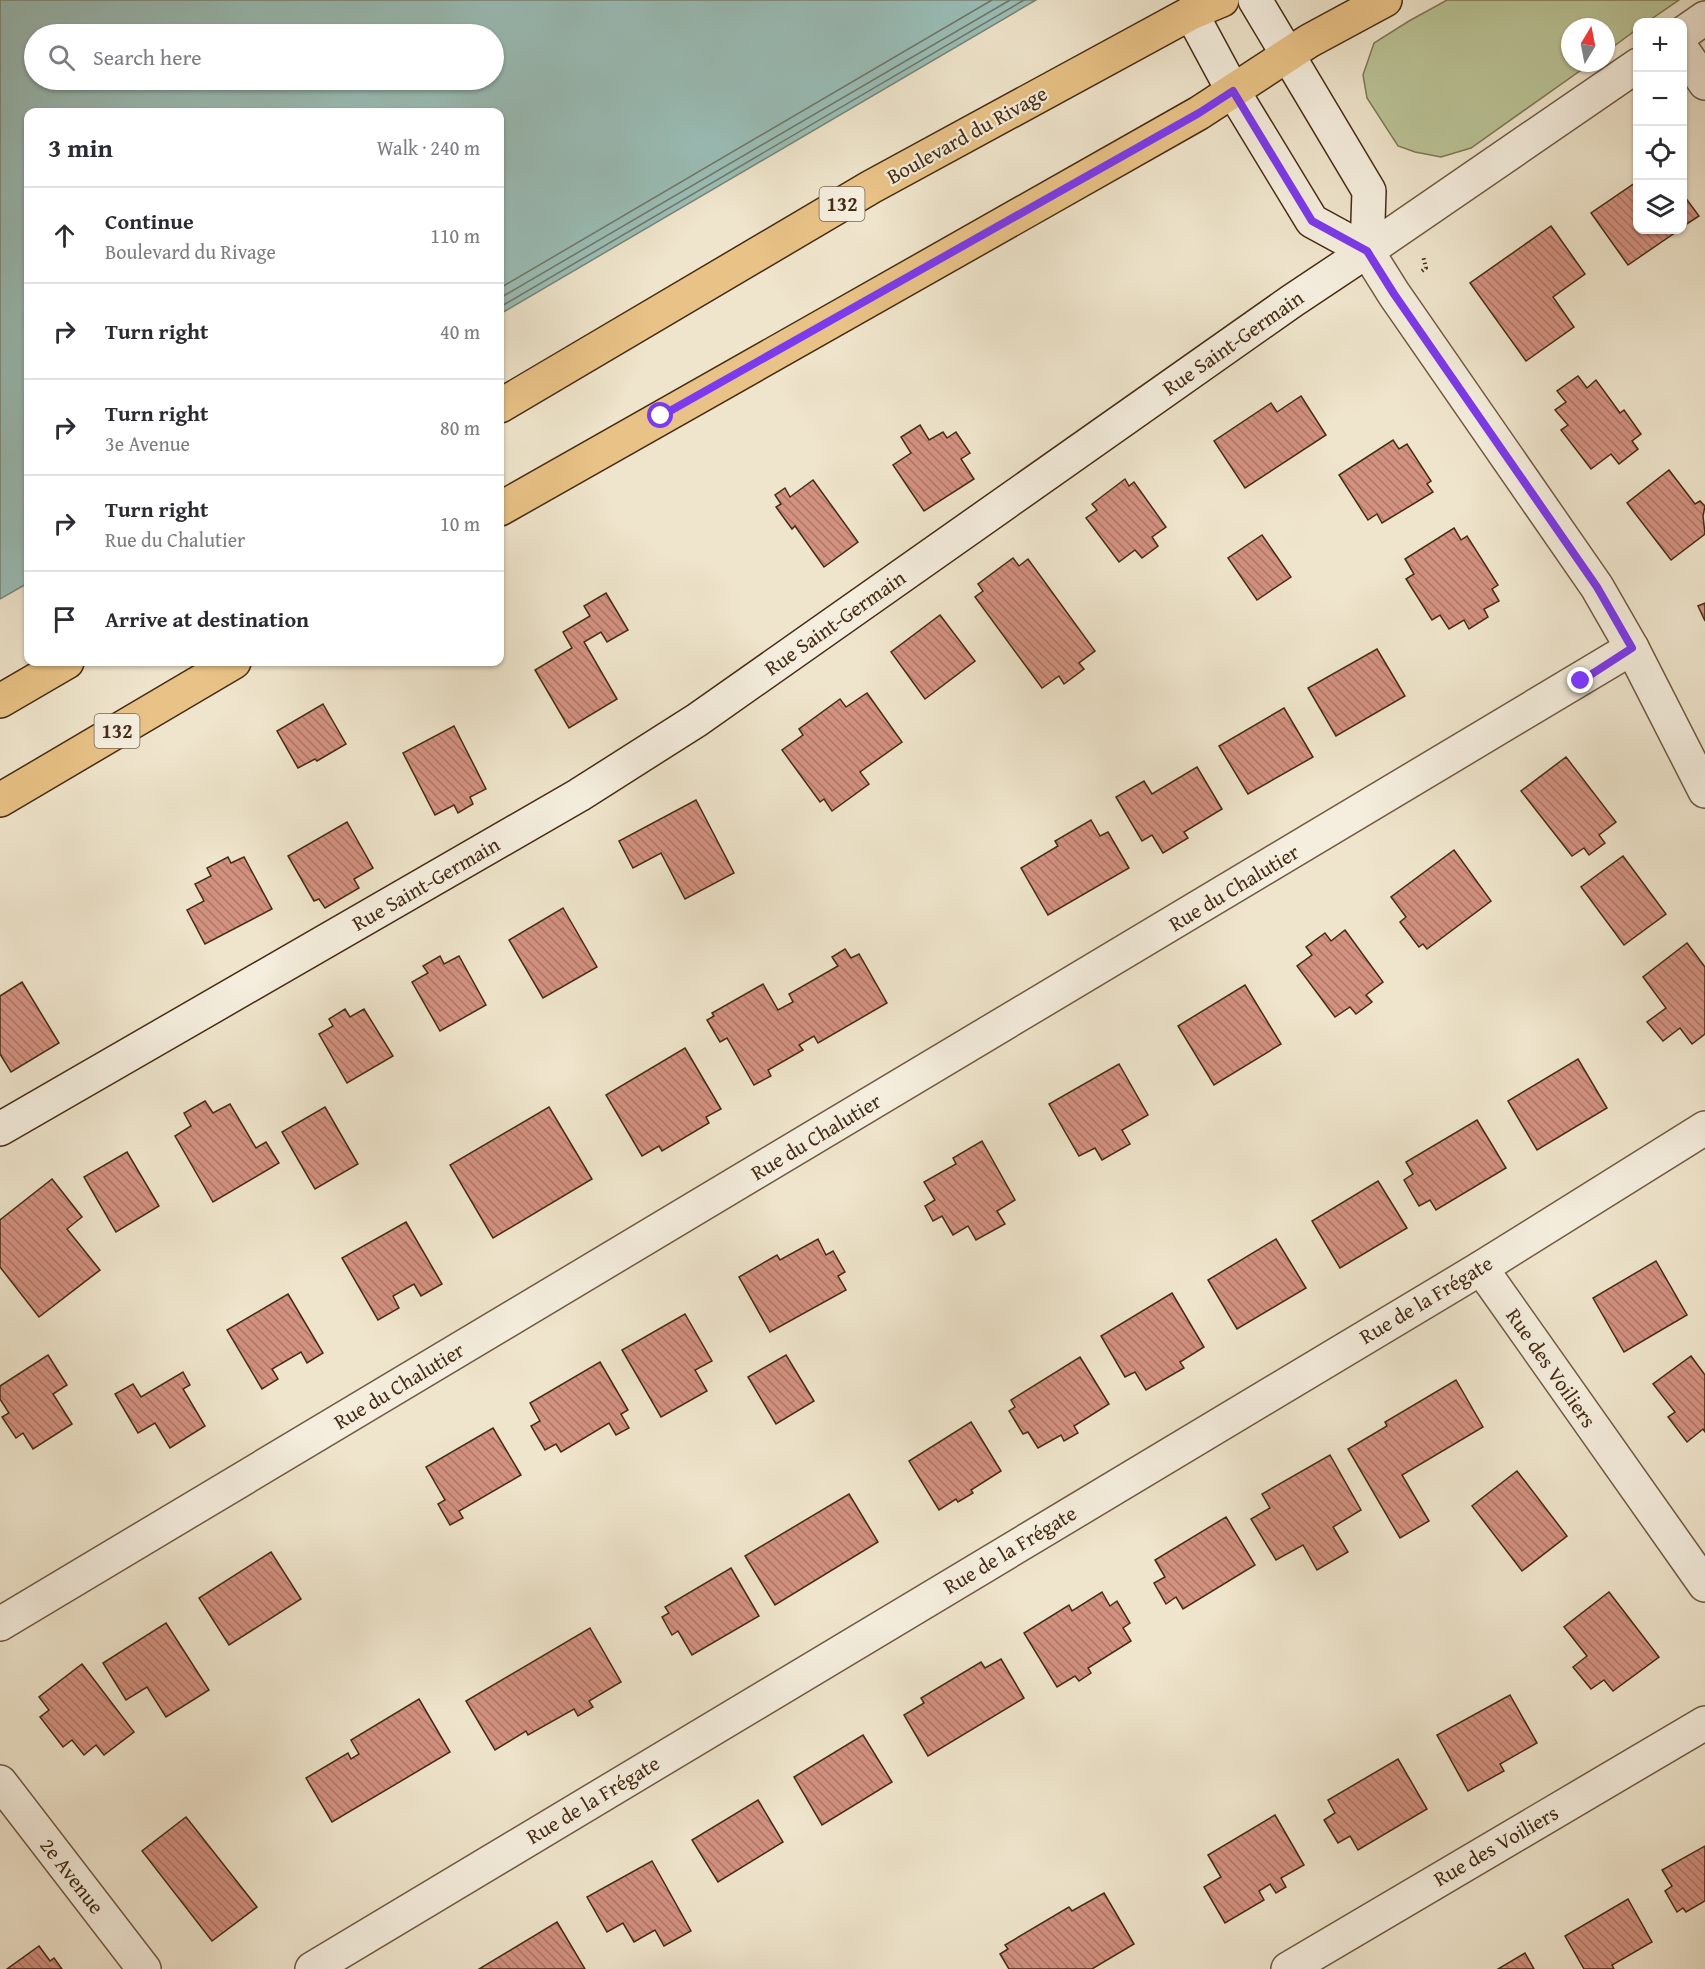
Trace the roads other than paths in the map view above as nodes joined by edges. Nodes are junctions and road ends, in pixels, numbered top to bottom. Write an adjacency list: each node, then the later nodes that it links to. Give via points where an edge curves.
1 (1222, 0): 4 (main road, Boulevard du Rivage / 132)
2 (1255, 0): 7 (street)
3 (1386, 0): 7 (main road)
4 (1191, 13): 11 (street); 13 (main road, Boulevard du Rivage / 132, via 871,187)
5 (1705, 18): 6 (street)
6 (1687, 31)
7 (1287, 55): 11 (main road); 12 (street, via 1369,191)
8 (1687, 55): 10 (street)
9 (1633, 68): 12 (street, Rue Saint-Germain)
10 (1705, 83)
11 (1233, 91): 12 (street, via 1312,221); 14 (main road)
12 (1367, 251): 15 (street, via 1597,587); 22 (street, Rue Saint-Germain, via 697,720 579,795)
13 (504, 404)
14 (504, 507)
15 (1632, 648): 19 (street); 25 (street, Rue du Chalutier)
16 (60, 666): 18 (main road)
17 (227, 666): 20 (main road, 132)
18 (0, 701)
19 (1705, 791)
20 (0, 800)
21 (1705, 1128): 23 (street, Rue de la Frégate)
22 (0, 1129)
23 (1481, 1268): 24 (street, Rue des Voiliers); 29 (street, Rue de la Frégate)
24 (1705, 1585)
25 (0, 1624)
26 (1705, 1723): 30 (street, Rue des Voiliers)
27 (0, 1782): 28 (street, 2e Avenue)
28 (144, 1969)
29 (312, 1969)
30 (1287, 1969)

